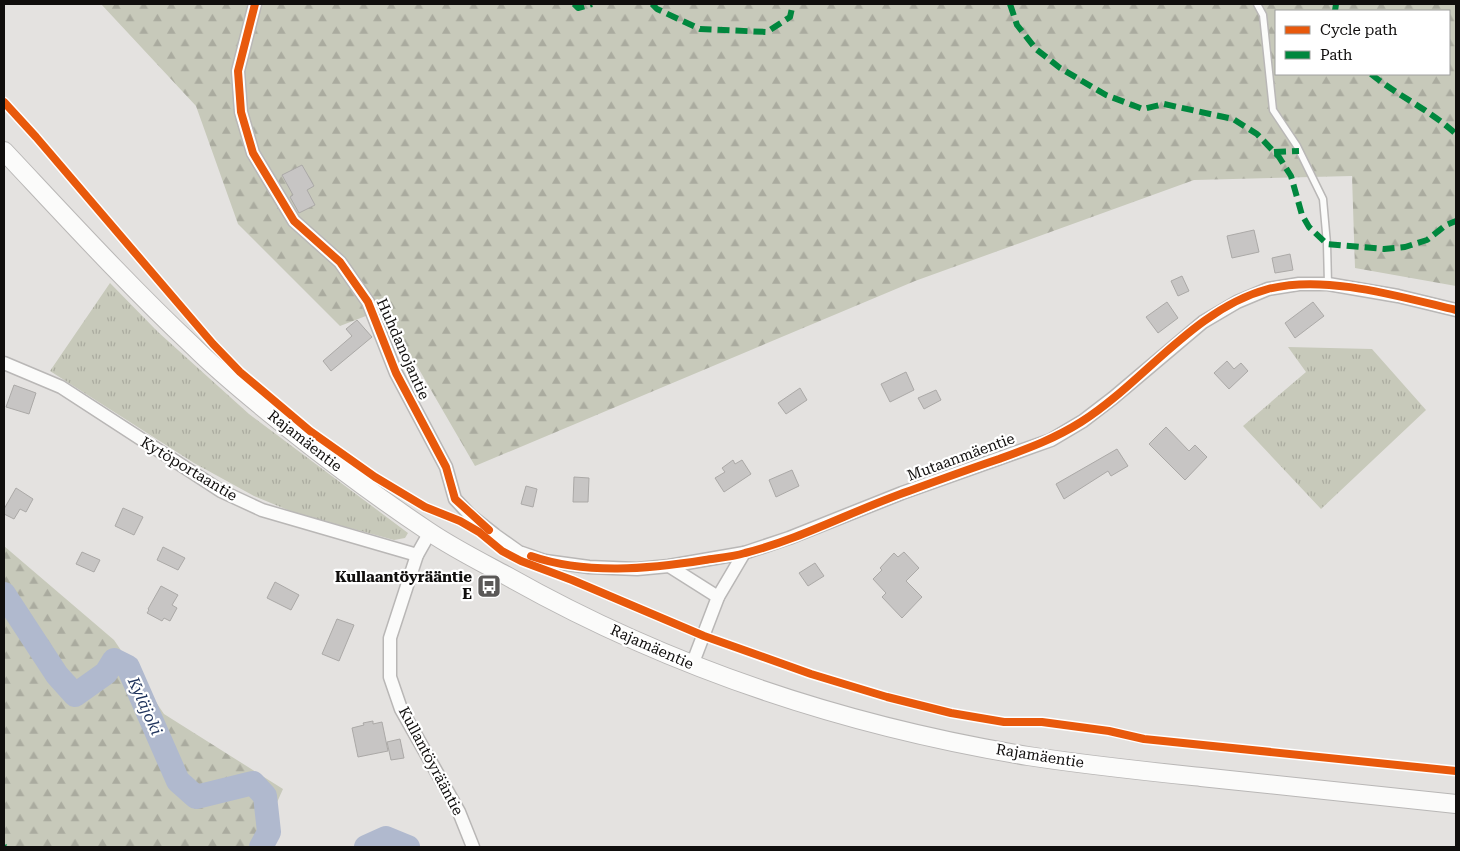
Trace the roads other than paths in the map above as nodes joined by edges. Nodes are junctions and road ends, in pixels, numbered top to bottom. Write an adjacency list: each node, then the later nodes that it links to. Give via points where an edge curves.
1 (254, 4): 7 (street, Huhdanojantie, via 238,71 241,112 254,152 294,221 340,262 368,302 396,373 446,467)
2 (1257, 4): 4 (lane, via 1263,15 1273,110 1323,199)
3 (4, 151): 8 (main road, Rajamäentie, via 195,349 328,460)
4 (1328, 284): 5 (street, Mutaanmäentie); 9 (street, Mutaanmäentie, via 1268,289 1237,302 1203,322 1113,398 1051,440)
5 (1456, 310)
6 (4, 363): 10 (street, Kytöportaantie, via 61,387 221,492 262,510)
7 (455, 499): 11 (street, Mutaanmäentie, via 489,530 520,552 544,561 637,569)
8 (430, 532): 10 (street, Kullantöyrääntie); 13 (main road, Rajamäentie, via 549,600)
9 (744, 554): 11 (street, Mutaanmäentie); 12 (street)
10 (417, 555): 15 (street, Kullantöyrääntie, via 390,638 390,676 401,709 459,812)
11 (669, 566): 12 (street)
12 (718, 597): 13 (street)
13 (692, 665): 14 (main road, Rajamäentie, via 802,704 1027,756)
14 (1456, 804)
15 (473, 847)

